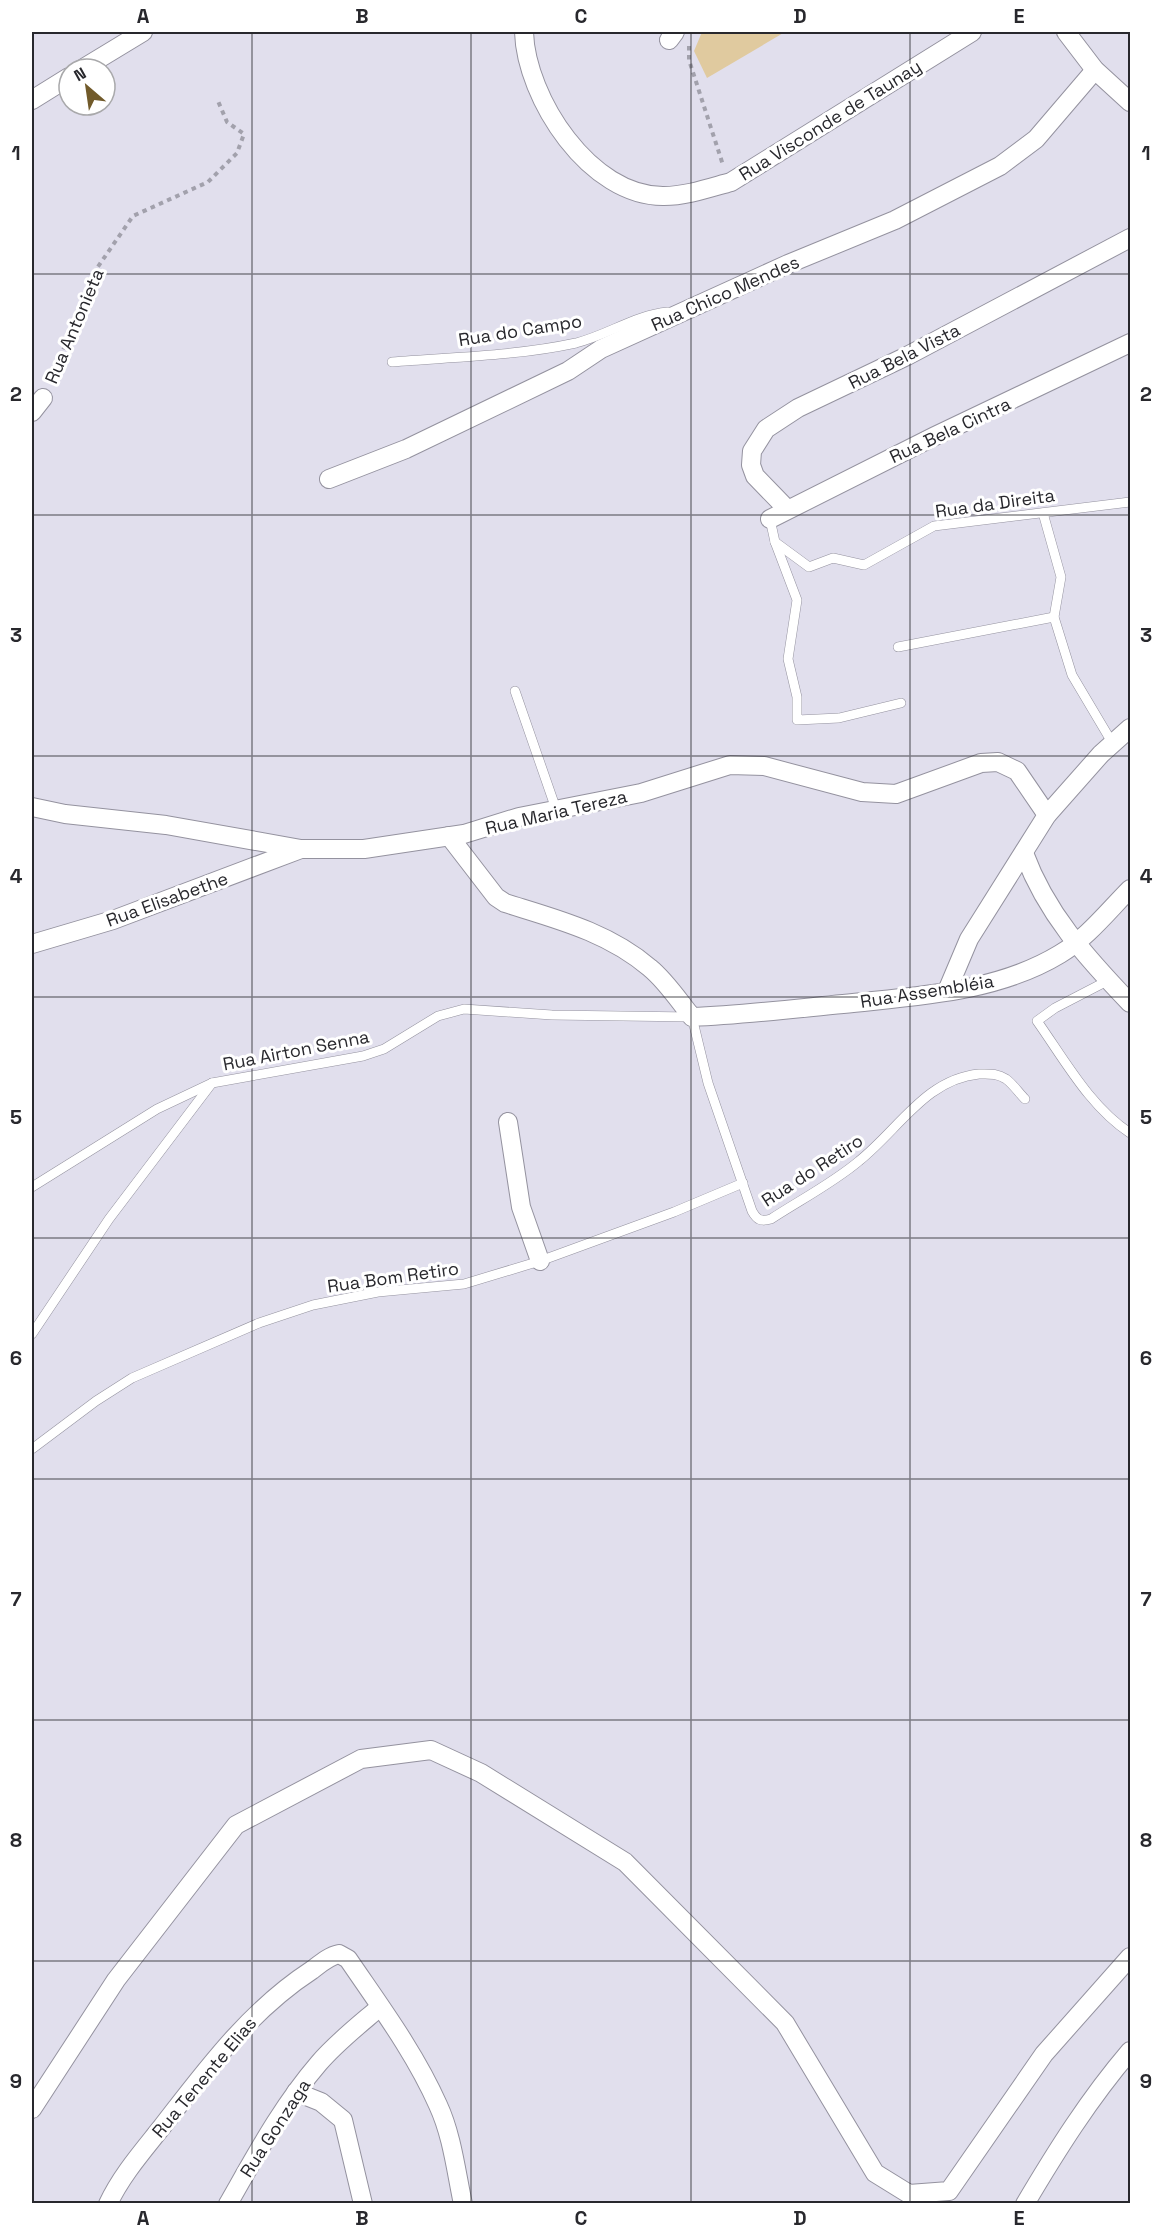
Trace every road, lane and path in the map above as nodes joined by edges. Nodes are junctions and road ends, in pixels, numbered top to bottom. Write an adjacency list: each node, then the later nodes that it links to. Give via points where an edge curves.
1 (143, 32): 6 (street)
2 (524, 32): 12 (street, Rua Visconde de Taunay, via 532,73 546,107 581,156 600,173 636,191 663,196)
3 (972, 32): 12 (street, Rua Visconde de Taunay)
4 (1066, 32): 7 (street)
5 (678, 38): 12 (path)
6 (102, 57)
7 (1095, 70): 11 (street); 14 (street, Rua Chico Mendes, via 1036,139 1000,166 895,220)
8 (57, 84): 9 (street)
9 (32, 100)
10 (218, 101): 17 (path, Rua Antonieta, via 227,122 244,134 237,153 208,182 133,216 95,271)
11 (1131, 102)
12 (731, 183)
13 (1131, 238): 20 (street, Rua Bela Vista, via 907,356 798,408 766,429 752,451 751,465 755,476)
14 (685, 311): 16 (lane, Rua do Campo, via 649,314 577,342 495,354); 18 (street, Rua Chico Mendes, via 600,349 568,371 406,449)
15 (1131, 343): 20 (street, Rua Bela Cintra)
16 (392, 362)
17 (37, 405)
18 (329, 479)
19 (1131, 502): 21 (lane, Rua da Direita)
20 (788, 509): 22 (street, Rua Bela Cintra)
21 (1043, 513): 23 (lane, Rua da Direita, via 934,526 864,565 833,558 809,567); 24 (lane, via 1061,577)
22 (770, 519): 23 (lane)
23 (774, 542): 27 (lane, via 797,600 788,659 797,697 797,720 839,718)
24 (1054, 617): 25 (lane); 29 (lane, via 1072,675)
25 (898, 647)
26 (514, 691): 31 (lane)
27 (902, 704)
28 (1131, 728): 29 (street)
29 (1113, 744): 32 (street)
30 (32, 807): 34 (street, Rua Maria Tereza)
31 (556, 809): 32 (street, Rua Maria Tereza, via 641,793 730,765 764,766 862,792 896,794 981,763 998,762 1017,771); 33 (street, Rua Maria Tereza)
32 (1047, 816): 35 (street)
33 (449, 836): 34 (street, Rua Maria Tereza, via 391,847); 42 (street, via 496,897 585,928 617,945 651,968)
34 (301, 849): 37 (street, Rua Elisabethe, via 113,920)
35 (1024, 853): 38 (street, via 1036,885); 40 (street, via 969,939)
36 (1131, 889): 38 (street, Rua Assembléia)
37 (32, 944)
38 (1075, 944): 39 (street); 40 (street, Rua Assembléia, via 1011,978)
39 (1109, 980): 41 (street); 46 (lane, via 1037,1021 1086,1091 1119,1126)
40 (947, 991): 42 (street, Rua Assembléia)
41 (1131, 1003)
42 (692, 1017): 43 (lane, Rua Airton Senna, via 464,1009 438,1016 384,1049 363,1056); 47 (lane, Rua do Retiro, via 708,1083)
43 (212, 1083): 48 (lane, Rua Airton Senna, via 172,1100); 50 (lane, via 109,1219)
44 (1025, 1099): 47 (lane, Rua do Retiro, via 1006,1079 993,1073 943,1083 856,1164 771,1219 757,1219)
45 (508, 1122): 49 (street, via 521,1207)
46 (1131, 1133)
47 (743, 1183): 49 (lane, Rua Bom Retiro)
48 (32, 1187)
49 (540, 1261): 51 (lane, Rua Bom Retiro, via 464,1284 378,1292 313,1305 260,1323 132,1378)
50 (32, 1334)
51 (32, 1449)
52 (1131, 1957): 56 (street, via 1044,2054 949,2191 909,2194 875,2173 785,2023 625,1862 481,1773 431,1750 408,1753 361,1760 236,1825 116,1980)
53 (381, 2007): 55 (street, Rua Gonzaga, via 343,2038); 57 (street, Rua Tenente Elias, via 348,1959 339,1954 300,1977 230,2040 124,2177); 60 (street, via 415,2059 439,2107)
54 (1131, 2051): 61 (street, via 1068,2131)
55 (296, 2092): 58 (street, Rua Gonzaga); 59 (street, via 321,2102 343,2120)
56 (32, 2109)
57 (108, 2204)
58 (228, 2204)
59 (363, 2204)
60 (463, 2204)
61 (1025, 2204)

